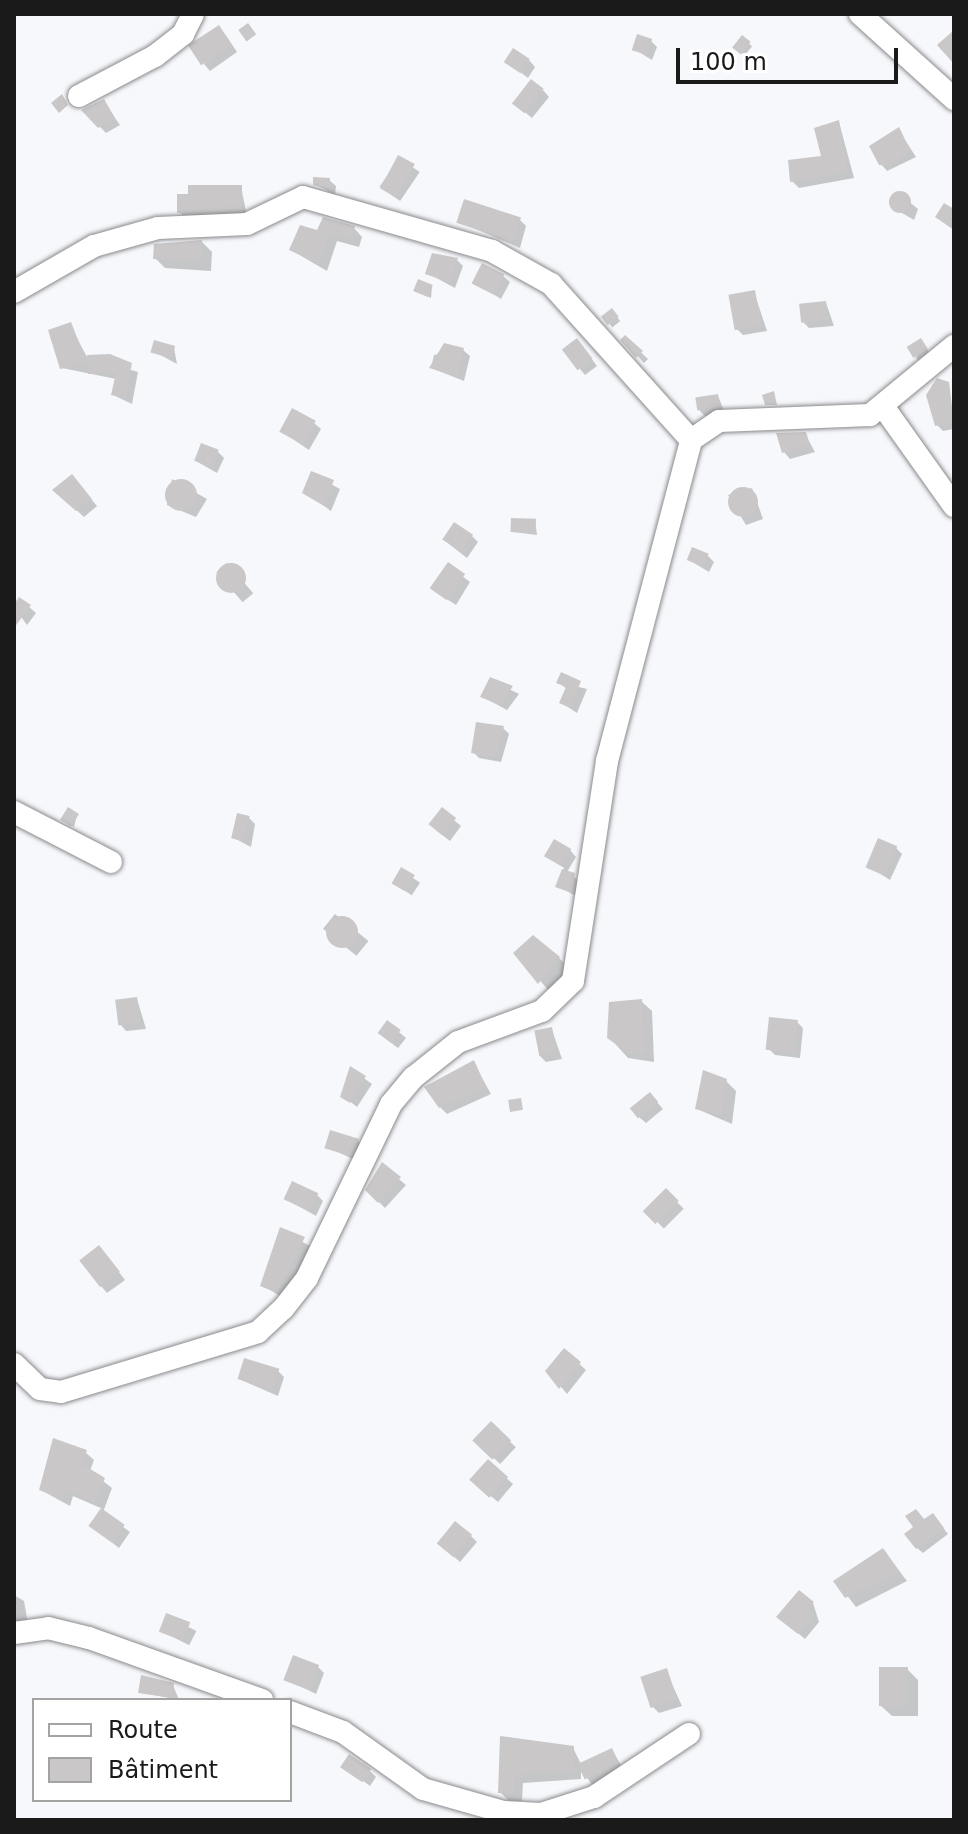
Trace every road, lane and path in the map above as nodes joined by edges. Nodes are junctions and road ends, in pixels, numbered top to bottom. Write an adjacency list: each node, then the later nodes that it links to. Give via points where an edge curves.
1 (193, 14): 3 (street, via 183,34 155,56)
2 (860, 14): 4 (street)
3 (79, 96)
4 (954, 99)
5 (14, 292): 8 (street, via 94,246 158,228 247,224 303,197 492,251 551,284)
6 (954, 346): 7 (street)
7 (885, 409): 8 (street, via 719,421); 9 (street)
8 (691, 440): 12 (street, via 625,685 573,981 563,998 458,1042 414,1077 351,1179 307,1278 258,1332 61,1392 40,1389)
9 (954, 506)
10 (14, 812): 11 (street)
11 (111, 862)
12 (14, 1364)
13 (14, 1633): 14 (street, via 48,1628 89,1638)
14 (256, 1698)
15 (292, 1713): 16 (street, via 343,1732 423,1789 504,1812 541,1814 594,1797)
16 (689, 1734)

